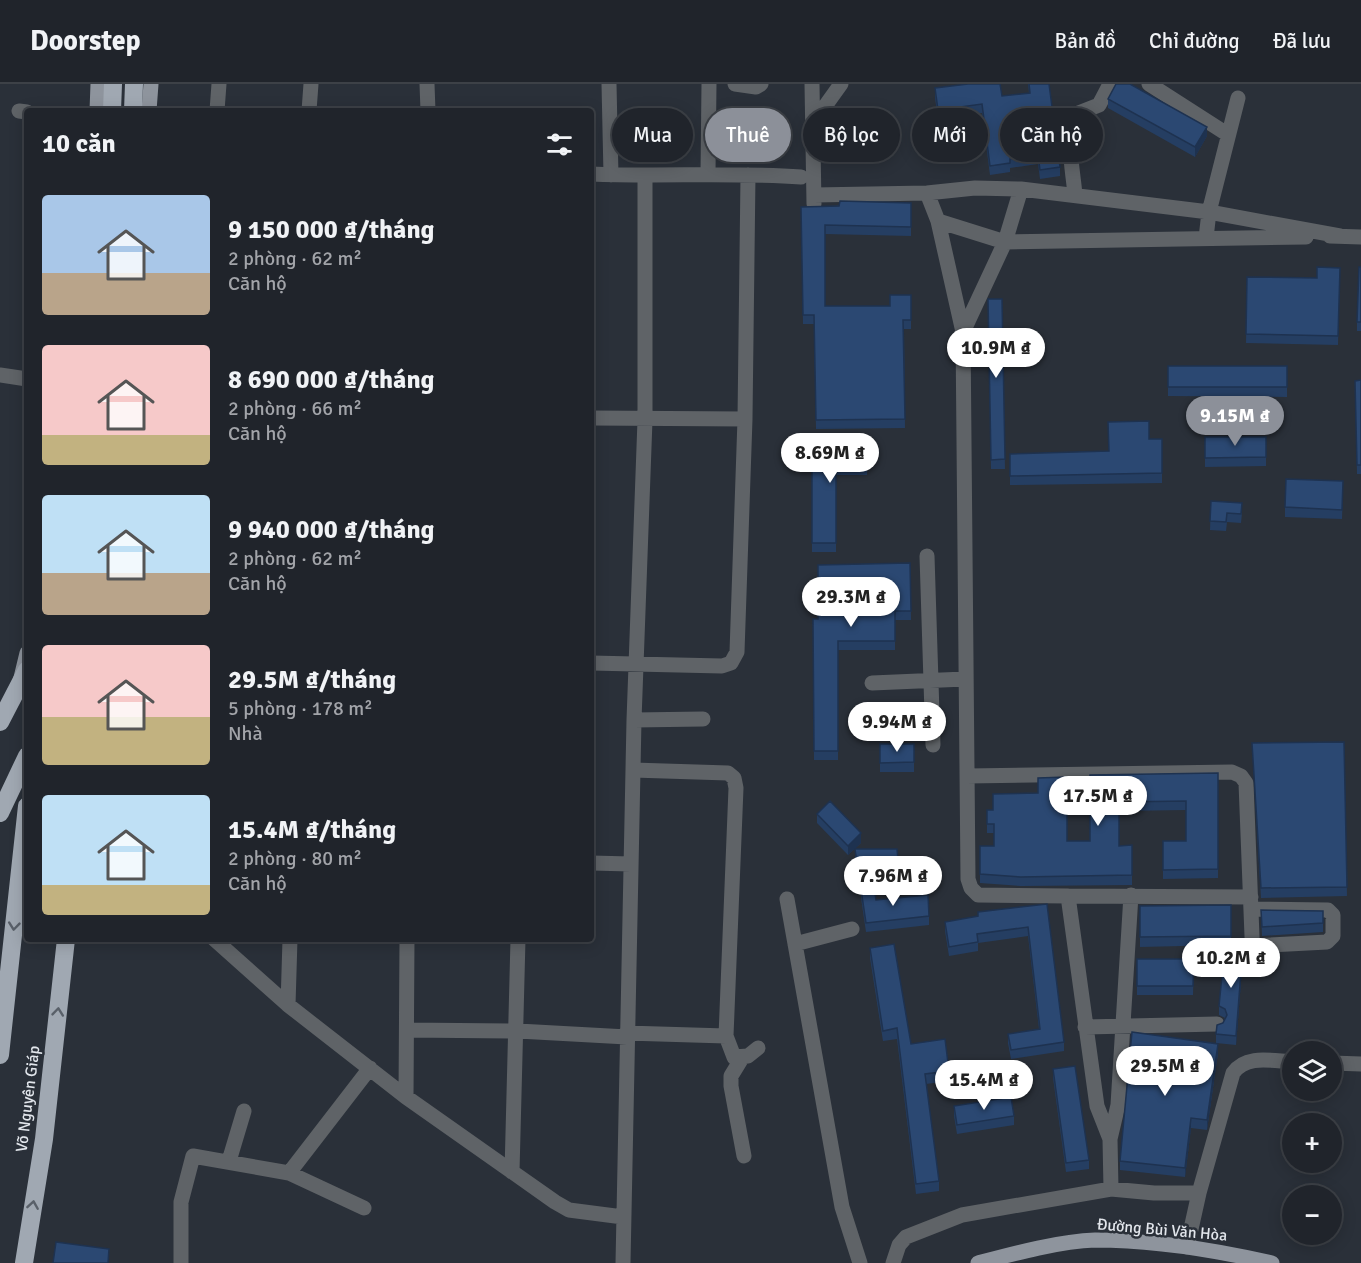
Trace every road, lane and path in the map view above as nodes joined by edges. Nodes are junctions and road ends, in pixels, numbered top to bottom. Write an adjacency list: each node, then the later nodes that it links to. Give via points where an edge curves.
1 (98, 84): 17 (main road)
2 (113, 84): 18 (highway)
3 (134, 84): 19 (highway)
4 (151, 84): 20 (main road)
5 (219, 84): 21 (street)
6 (311, 84): 22 (street)
7 (427, 84): 23 (street)
8 (609, 84): 30 (street)
9 (709, 84): 28 (street)
10 (735, 84): 11 (street)
11 (761, 84)
12 (812, 84): 24 (street)
13 (841, 84): 25 (street)
14 (1110, 84): 36 (street, via 1099,105 1076,114 1072,122)
15 (1149, 84): 26 (street)
16 (1239, 98): 26 (street)
17 (97, 108)
18 (112, 108)
19 (133, 108)
20 (149, 108)
21 (217, 108)
22 (309, 108)
23 (428, 108)
24 (813, 108)
25 (824, 108)
26 (1227, 134): 37 (street)
27 (814, 162): 35 (street, via 814,201)
28 (708, 173): 31 (street); 32 (street)
29 (594, 174): 30 (street)
30 (611, 175): 32 (street)
31 (748, 175): 33 (street); 47 (street)
32 (645, 176): 48 (street)
33 (801, 177)
34 (1022, 189): 35 (street); 36 (street); 42 (street)
35 (927, 193): 38 (street)
36 (1075, 195): 37 (street)
37 (1209, 212): 39 (street); 41 (street)
38 (938, 221): 42 (street); 43 (street)
39 (1340, 236): 40 (street); 41 (street)
40 (1361, 237)
41 (1206, 238): 42 (street)
42 (1005, 242): 43 (street)
43 (963, 332): 54 (street)
44 (0, 375): 45 (street)
45 (24, 379)
46 (594, 417): 48 (street)
47 (745, 419): 48 (street); 51 (street, via 737,652 731,663 722,666)
48 (645, 420): 51 (street)
49 (927, 556): 55 (street)
50 (594, 663): 51 (street)
51 (636, 663): 59 (street)
52 (24, 665): 57 (main road)
53 (24, 676): 57 (highway)
54 (965, 679): 55 (street); 64 (street)
55 (931, 680): 56 (street); 61 (street)
56 (872, 682)
57 (18, 688): 60 (highway)
58 (704, 719): 59 (street)
59 (634, 720): 63 (street)
60 (0, 722)
61 (933, 745)
62 (24, 762): 65 (highway)
63 (633, 770): 68 (street); 87 (street, via 728,773 734,778)
64 (967, 776): 70 (street, via 971,888 978,895); 72 (street, via 1232,772 1241,776 1246,783)
65 (0, 813)
66 (24, 834): 89 (highway, Võ Nguyên Giáp, one-way to 89)
67 (594, 863): 68 (street)
68 (631, 864): 86 (street)
69 (1131, 895): 70 (street); 72 (street); 82 (street)
70 (1068, 896): 83 (street)
71 (787, 898): 79 (street)
72 (1252, 903): 72 (street, via 1328,910 1334,915 1333,936 1327,942 1253,954)
73 (852, 929): 79 (street)
74 (66, 942): 107 (highway, Võ Nguyên Giáp, one-way to 74, via 44,1139)
75 (217, 942): 80 (street)
76 (290, 942): 80 (street)
77 (407, 942): 84 (street)
78 (518, 942): 85 (street)
79 (795, 944): 110 (street, via 842,1207)
80 (288, 1005): 94 (street)
81 (1217, 1024): 82 (street)
82 (1123, 1025): 83 (street); 97 (street, via 1118,1105)
83 (1085, 1027): 97 (street, via 1097,1106)
84 (407, 1030): 85 (street); 95 (street)
85 (518, 1031): 86 (street); 100 (street)
86 (626, 1035): 87 (street); 105 (street)
87 (726, 1036): 90 (street, via 734,1057)
88 (758, 1047): 90 (street)
89 (0, 1055)
90 (742, 1058): 98 (street, via 731,1076 731,1086)
91 (1282, 1062): 103 (street, via 1249,1060 1233,1072)
92 (1342, 1063): 93 (street)
93 (1361, 1064)
94 (370, 1068): 95 (street); 101 (street)
95 (405, 1097): 100 (street)
96 (244, 1111): 99 (street)
97 (1110, 1139): 102 (street)
98 (744, 1156)
99 (229, 1161): 101 (street); 108 (street, via 199,1155 190,1161 181,1202)
100 (512, 1172): 105 (street, via 569,1210)
101 (289, 1173): 104 (street)
102 (1111, 1189): 103 (street); 111 (street, via 962,1215 906,1237)
103 (1198, 1193): 106 (street)
104 (364, 1208)
105 (623, 1217): 109 (street)
106 (1187, 1247): 112 (main road, Đường Bùi Văn Hòa, via 1093,1240); 113 (main road, Đường Bùi Văn Hòa)
107 (25, 1262)
108 (181, 1263)
109 (623, 1263)
110 (860, 1263)
111 (893, 1263)
112 (978, 1263)
113 (1272, 1263)

